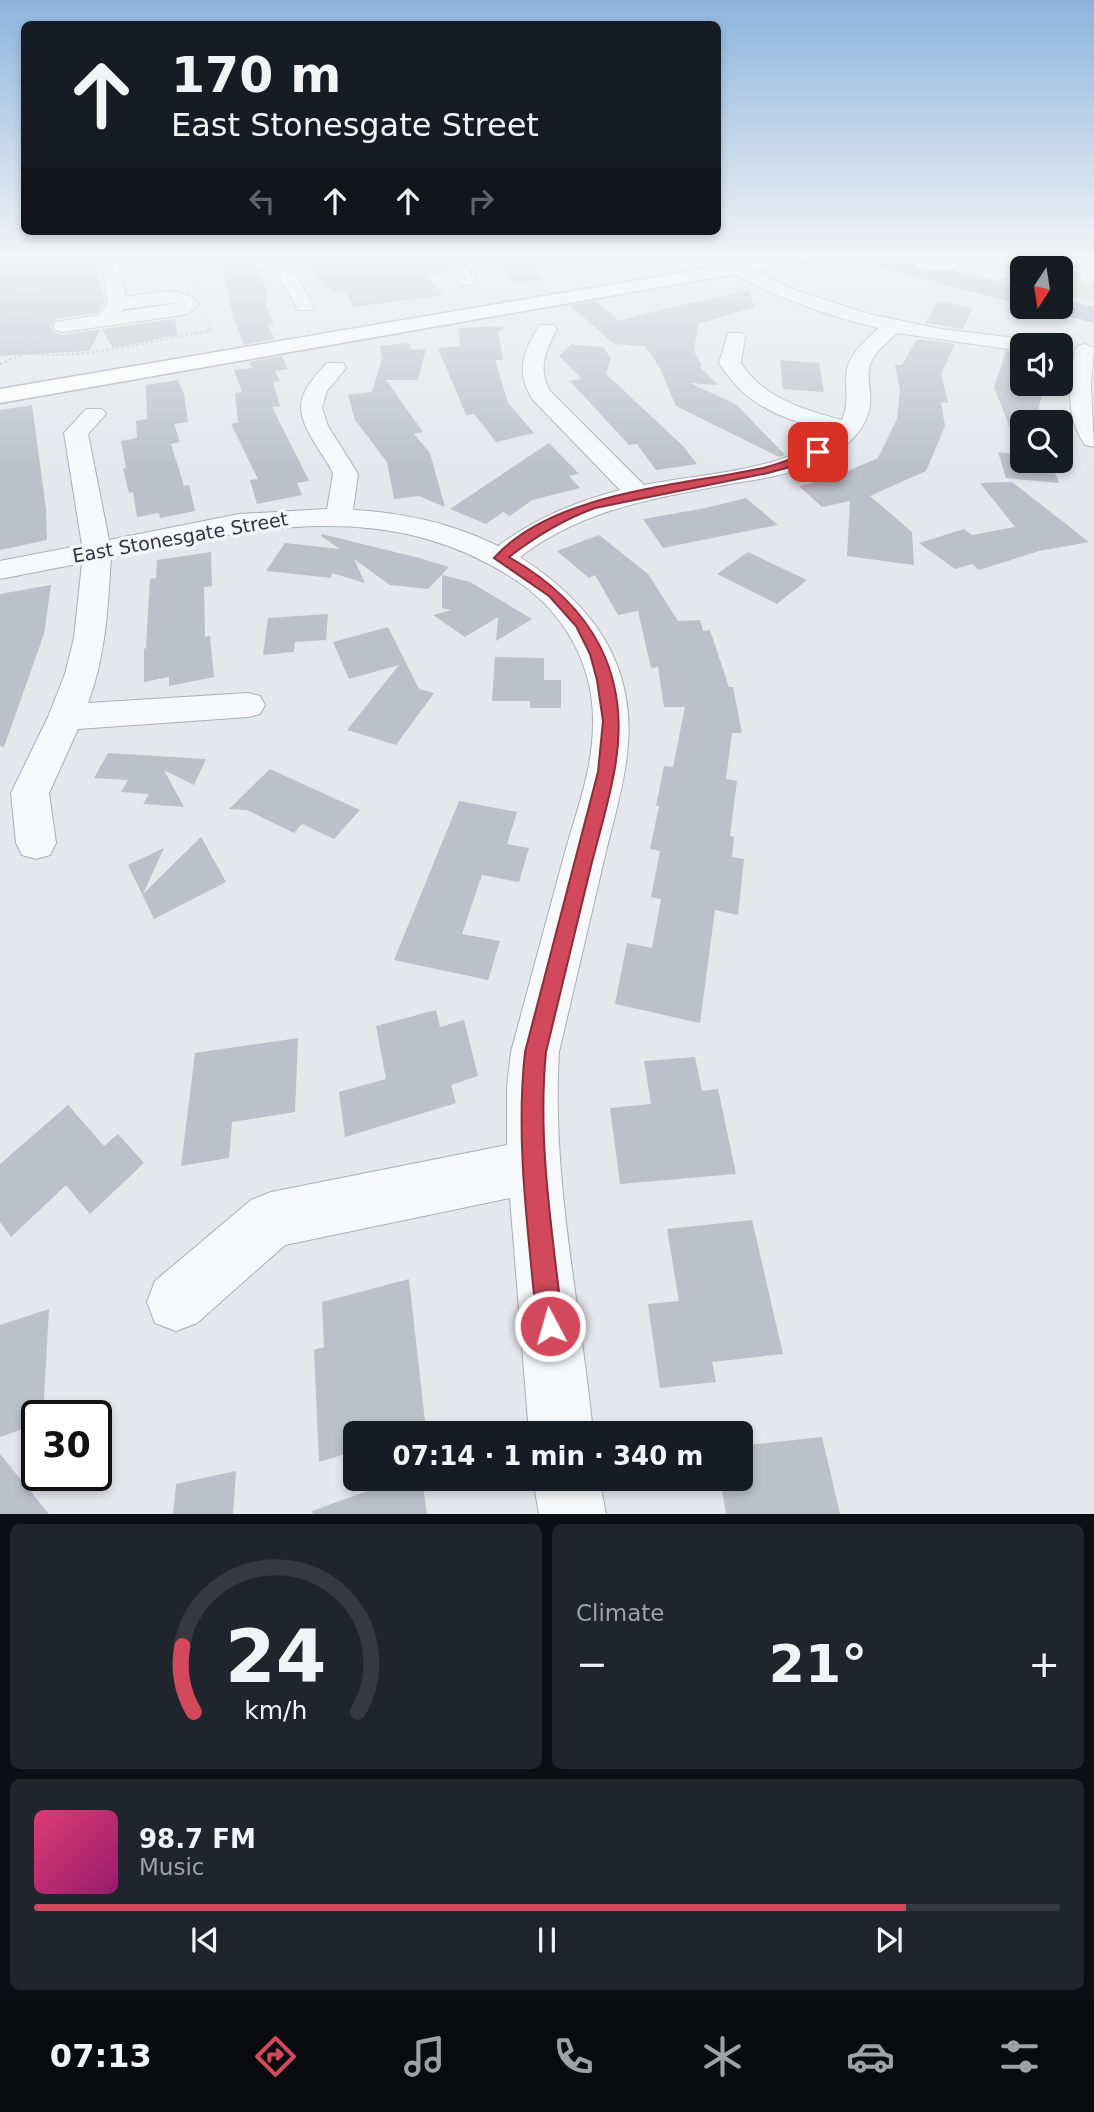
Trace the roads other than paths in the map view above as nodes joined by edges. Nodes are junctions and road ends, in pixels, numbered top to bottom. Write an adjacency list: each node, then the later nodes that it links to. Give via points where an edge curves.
1 (331, 327): 9 (main road)
2 (372, 327): 10 (main road)
3 (892, 327): 6 (street); 12 (street, via 860,362 861,401)
4 (547, 329): 14 (street, via 534,356 533,384)
5 (735, 337): 12 (street, via 730,363 742,383 792,412)
6 (1010, 344)
7 (1090, 351): 13 (street, via 1079,393 1080,410)
8 (335, 368): 15 (street, via 316,387 310,402 316,427 344,469 346,484)
9 (0, 382)
10 (0, 396)
11 (94, 414): 16 (street, via 76,433)
12 (850, 429): 14 (street, via 805,459)
13 (1094, 440)
14 (638, 494): 17 (street, via 563,516)
15 (338, 517): 16 (street, East Stonesgate Street, via 248,521); 17 (street, East Stonesgate Street, via 444,533)
16 (97, 551): 18 (street, East Stonesgate Street); 21 (street, via 90,638)
17 (500, 558): 19 (street, East Stonesgate Street, via 553,593)
18 (0, 570)
19 (582, 625): 23 (street, via 605,680 611,721 606,772 535,1052)
20 (248, 705): 21 (street)
21 (66, 717): 22 (street, via 30,793)
22 (36, 843)
23 (534, 1167): 24 (street, via 271,1220); 25 (street)
24 (176, 1302)
25 (560, 1421)
26 (568, 1491): 27 (street)
27 (573, 1514)

